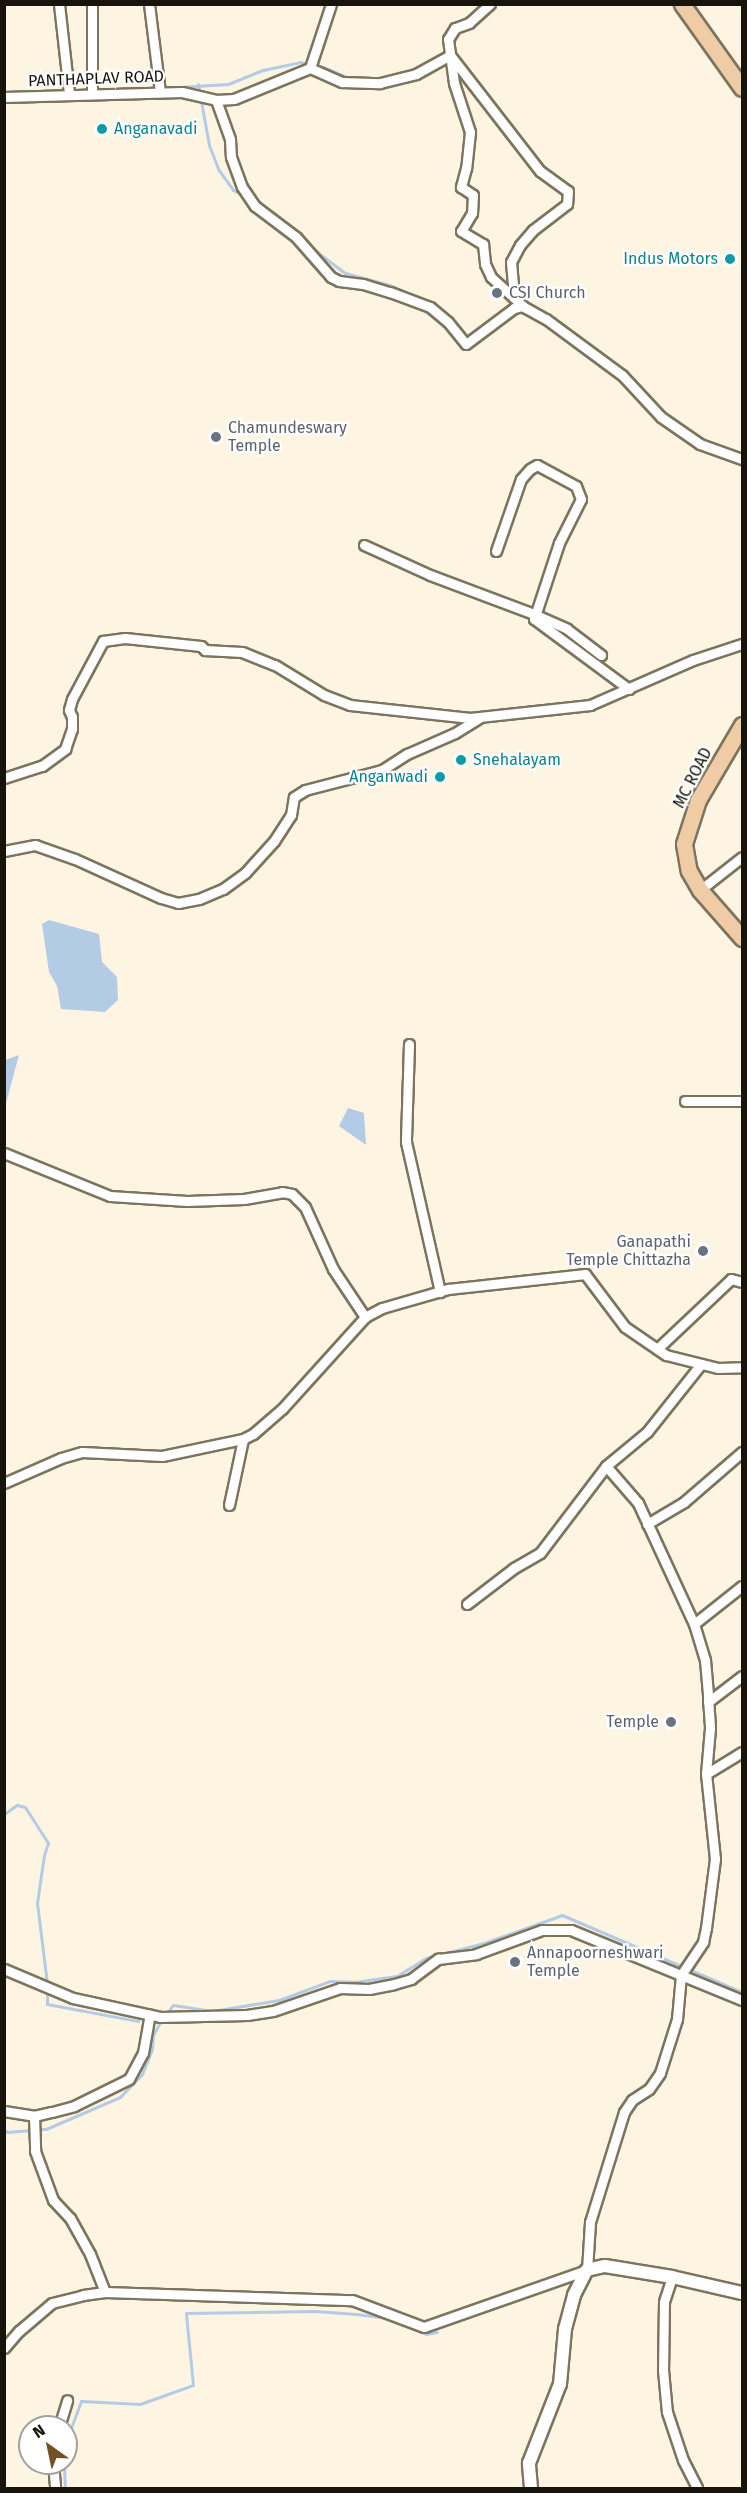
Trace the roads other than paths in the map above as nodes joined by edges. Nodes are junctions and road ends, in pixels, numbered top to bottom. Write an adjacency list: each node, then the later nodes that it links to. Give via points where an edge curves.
1 (59, 4): 11 (street)
2 (92, 4): 12 (street)
3 (149, 4): 9 (street)
4 (331, 4): 8 (street)
5 (490, 4): 7 (street, via 469,24 455,28 448,39)
6 (682, 4): 10 (main road)
7 (450, 54): 8 (street, via 416,74 380,83 342,82); 15 (street, via 454,83 470,132 461,187 473,195 472,213 461,231 483,244 484,264 491,277); 15 (street, via 540,171 568,191 567,204 533,230 511,262)
8 (310, 68): 14 (street, via 234,99)
9 (159, 87): 12 (street, PANTHAPLAV ROAD); 14 (street, PANTHAPLAV ROAD)
10 (742, 88)
11 (69, 93): 12 (street, PANTHAPLAV ROAD); 13 (street, PANTHAPLAV ROAD)
12 (92, 93)
13 (4, 96)
14 (216, 100): 16 (street, via 242,187 255,206 296,237 331,277 430,307 466,344 514,308)
15 (514, 295): 16 (street)
16 (523, 306): 17 (street, via 622,375 662,417 700,444)
17 (742, 459)
18 (364, 545): 20 (street)
19 (496, 551): 20 (street, via 512,498 530,469 537,465 576,486 581,499)
20 (534, 614): 22 (street, via 567,629); 23 (street, via 537,623)
21 (742, 644): 23 (street, via 693,660)
22 (601, 656)
23 (629, 689): 24 (street, via 590,705)
24 (482, 717): 26 (street, via 350,705 242,652 104,640 72,699 72,729 65,749 42,766); 27 (street, via 382,770 305,790 294,797 291,815 245,873 200,899 178,903 161,898 35,845)
25 (742, 725): 29 (main road, MC ROAD, via 698,800 684,844 689,871)
26 (4, 778)
27 (4, 851)
28 (742, 857): 29 (street)
29 (700, 890): 30 (main road, MC ROAD)
30 (742, 938)
31 (409, 1044): 36 (street, via 406,1142)
32 (685, 1101): 33 (street)
33 (742, 1101)
34 (4, 1153): 37 (street, via 110,1196 187,1201 292,1194 305,1207 333,1269)
35 (742, 1282): 38 (street, via 731,1279)
36 (440, 1292): 37 (street, via 382,1308); 38 (street, via 585,1274 625,1327)
37 (365, 1317): 41 (street, via 282,1409)
38 (657, 1350): 39 (street)
39 (701, 1364): 40 (street); 43 (street, via 647,1432)
40 (742, 1367)
41 (243, 1439): 44 (street, via 162,1456 82,1452); 45 (street)
42 (742, 1452): 46 (street, via 684,1502 658,1513)
43 (606, 1466): 46 (street, via 638,1503); 48 (street, via 540,1553)
44 (4, 1483)
45 (229, 1505)
46 (647, 1524): 49 (street)
47 (742, 1586): 49 (street)
48 (467, 1604)
49 (694, 1624): 51 (street, via 705,1660)
50 (742, 1676): 51 (street)
51 (708, 1702): 53 (street)
52 (742, 1752): 53 (street)
53 (706, 1774): 55 (street, via 715,1858 703,1942)
54 (4, 1969): 57 (street, via 73,1998)
55 (684, 1970): 56 (street); 57 (street, via 571,1930 542,1930 476,1954 438,1959 411,1979 369,1989 340,1988 273,2011); 60 (street, via 677,2019 660,2073 624,2112 590,2222)
56 (742, 2000)
57 (155, 2016): 59 (street, via 143,2053 129,2079 74,2106)
58 (4, 2111): 59 (street)
59 (33, 2120): 62 (street, via 35,2151 52,2200 70,2218)
60 (587, 2270): 61 (street, via 605,2266); 62 (street, via 424,2327 352,2300); 67 (street, via 574,2295 565,2329 561,2384 529,2463)
61 (672, 2277): 63 (street); 68 (street, via 664,2302 667,2412)
62 (105, 2292): 64 (street, via 52,2303)
63 (742, 2293)
64 (4, 2348)
65 (68, 2400): 66 (street)
66 (64, 2415)
67 (531, 2488)
68 (697, 2488)

